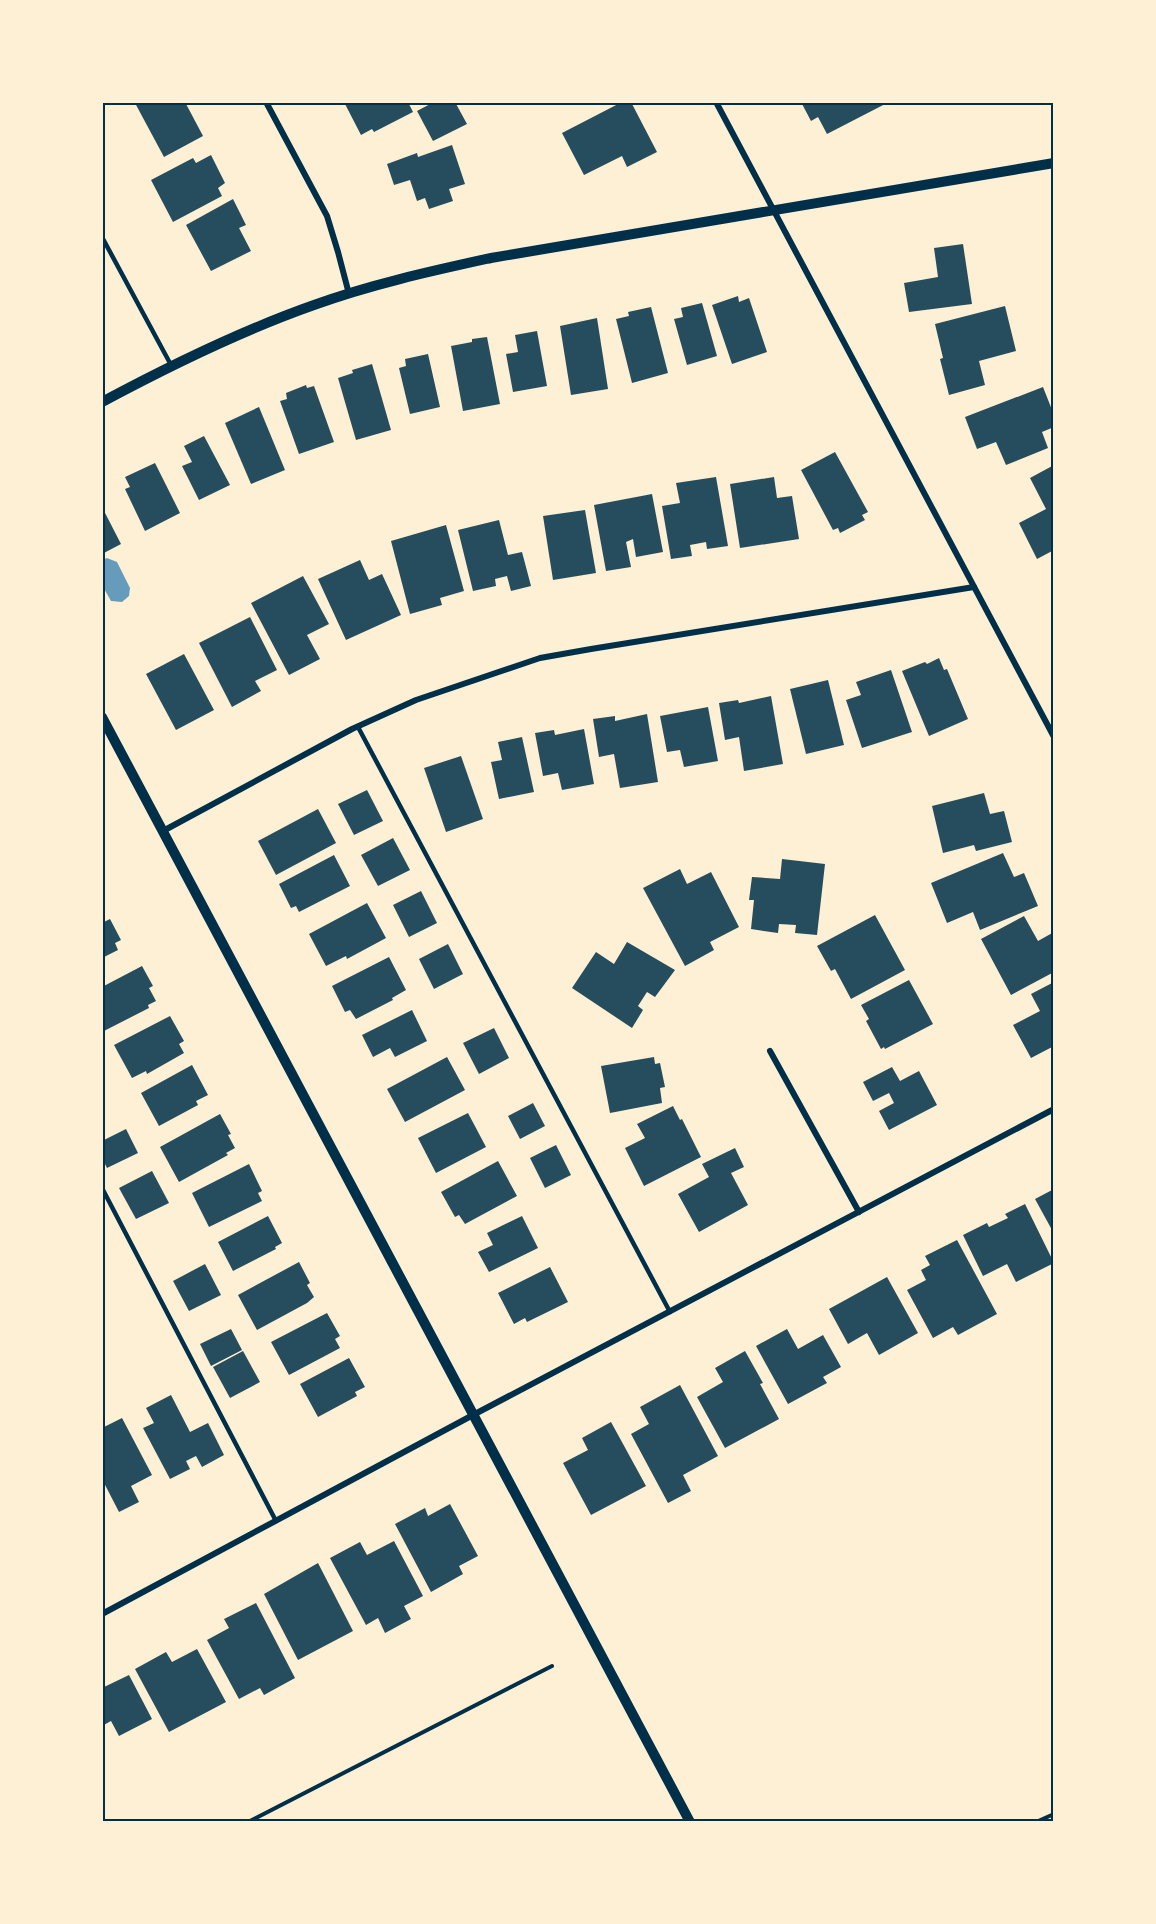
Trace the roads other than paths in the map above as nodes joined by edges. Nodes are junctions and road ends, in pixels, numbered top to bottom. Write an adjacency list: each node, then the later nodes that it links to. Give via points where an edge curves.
1 (266, 102): 6 (street, via 327,216)
2 (716, 102): 4 (street)
3 (1054, 163): 4 (street)
4 (774, 210): 6 (street, via 491,258); 9 (street)
5 (102, 237): 7 (lane)
6 (349, 294): 7 (street, via 233,336)
7 (171, 365): 8 (street)
8 (102, 402)
9 (974, 587): 11 (street, via 540,658 416,700); 12 (street)
10 (102, 717): 13 (street)
11 (358, 727): 13 (street); 18 (lane)
12 (1054, 737)
13 (163, 831): 19 (street)
14 (770, 1051): 17 (street)
15 (1054, 1109): 17 (street)
16 (102, 1188): 20 (lane)
17 (859, 1212): 18 (street)
18 (670, 1312): 19 (street)
19 (473, 1415): 20 (street); 22 (street)
20 (276, 1521): 21 (street)
21 (102, 1614)
22 (690, 1822)

